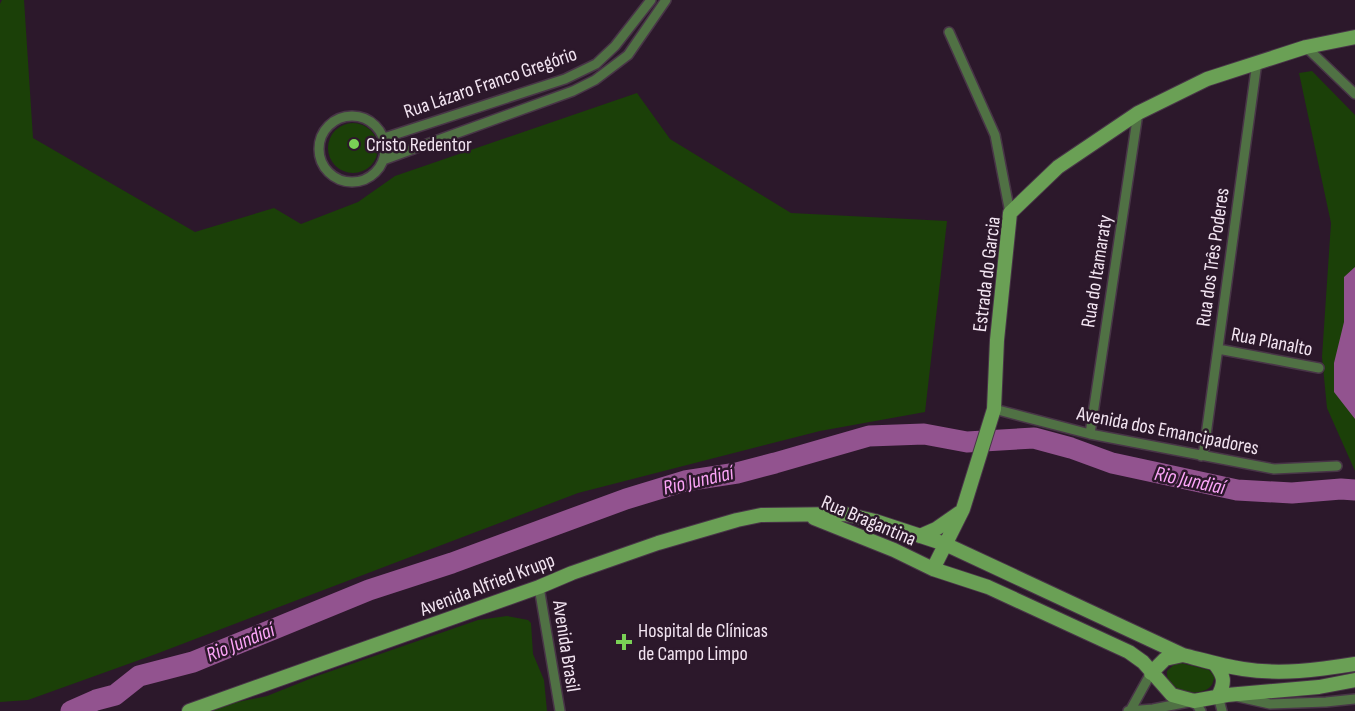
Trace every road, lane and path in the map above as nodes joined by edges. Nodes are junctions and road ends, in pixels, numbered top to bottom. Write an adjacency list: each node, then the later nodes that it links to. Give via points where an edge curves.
1 (666, 0): 3 (street, Rua Lázaro Franco Gregório)
2 (649, 2): 3 (street); 10 (street, Rua Lázaro Franco Gregório, via 596,64 565,79)
3 (658, 14): 11 (street, Rua Lázaro Franco Gregório, via 628,55 595,80)
4 (949, 32): 12 (street, via 995,135)
5 (1355, 37): 6 (main road, Estrada do Garcia)
6 (1306, 47): 7 (main road, Estrada do Garcia); 8 (street)
7 (1257, 62): 9 (main road, Estrada do Garcia, via 1207,79); 13 (street, Rua dos Três Poderes)
8 (1355, 94)
9 (1138, 113): 12 (main road, Estrada do Garcia, via 1058,167); 16 (street, Rua do Itamaraty)
10 (384, 138): 11 (street, Rua Lázaro Franco Gregório); 11 (street, Rua Lázaro Franco Gregório, via 379,129 362,117 341,117 325,129 318,148 324,168 332,176 351,182 371,177)
11 (383, 160)
12 (1010, 213): 15 (main road, Estrada do Garcia)
13 (1218, 349): 14 (street, Rua Planalto); 17 (street, Rua dos Três Poderes)
14 (1319, 368)
15 (994, 409): 16 (street, Avenida dos Emancipadores); 19 (main road, Estrada do Garcia)
16 (1090, 434): 17 (street, Avenida dos Emancipadores)
17 (1201, 456): 18 (street, Avenida dos Emancipadores, via 1274,469)
18 (1337, 466)
19 (963, 509): 21 (main road); 22 (main road, Estrada do Garcia)
20 (804, 514): 21 (main road, Rua Bragantina, via 845,514); 23 (main road, Rua Bragantina); 24 (main road, Avenida Alfried Krupp, via 737,520 665,541)
21 (920, 536): 22 (main road, Rua Bragantina)
22 (945, 544): 23 (main road, Estrada do Garcia); 25 (main road, Rua Bragantina)
23 (933, 569): 28 (main road, Rua Bragantina, via 988,587 1129,652)
24 (539, 587): 33 (main road, Avenida Alfried Krupp); 34 (street, Avenida Brasil)
25 (1184, 655): 26 (main road, Rua Bragantina); 28 (main road, via 1165,659)
26 (1214, 663): 27 (main road, Rua Bragantina, via 1245,669 1302,671); 30 (main road, via 1224,675)
27 (1355, 664)
28 (1151, 674): 32 (main road, Rua Bragantina, via 1172,695); 35 (street)
29 (1355, 680): 30 (main road)
30 (1222, 696): 31 (street, via 1270,704); 32 (main road); 36 (street)
31 (1355, 699)
32 (1198, 706): 35 (street)
33 (189, 711)
34 (560, 711)
35 (1129, 711)
36 (1222, 711)

